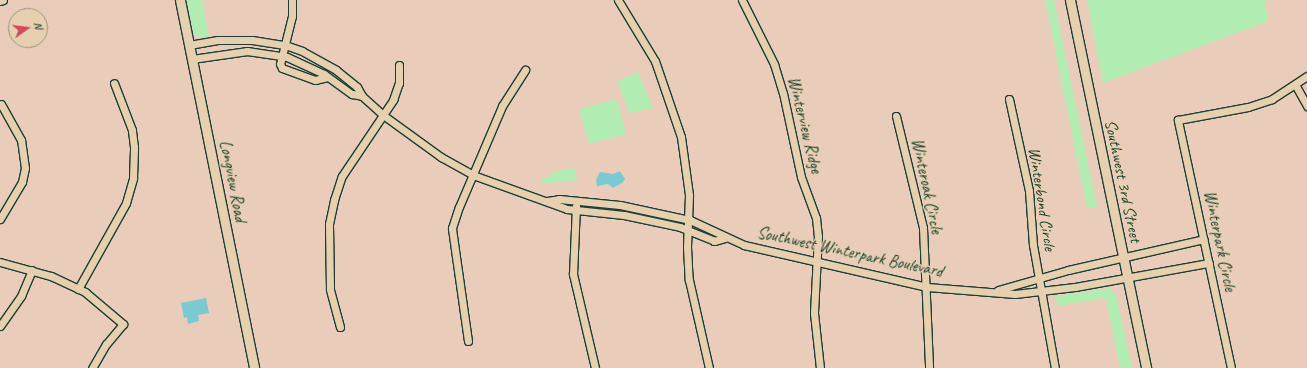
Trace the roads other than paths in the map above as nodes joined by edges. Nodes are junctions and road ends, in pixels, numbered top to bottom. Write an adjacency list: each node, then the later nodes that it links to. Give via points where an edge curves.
1 (3, 0): 7 (street)
2 (180, 0): 8 (main road, Longview Road)
3 (292, 0): 9 (street, via 292,16)
4 (618, 0): 29 (street, via 656,61 675,112 688,172)
5 (742, 0): 35 (street, Winterview Ridge, via 767,47 783,93 801,177 816,218)
6 (1070, 0): 33 (main road, Southwest 3rd Street)
7 (0, 1)
8 (189, 45): 9 (street, Southwest Winterpark Boulevard, via 235,40); 11 (main road, Longview Road)
9 (285, 46): 10 (street); 18 (street, Southwest Winterpark Boulevard, via 302,51 336,70 357,87)
10 (282, 56): 11 (street, Southwest Winterpark Boulevard, via 248,51); 15 (street, Southwest Winterpark Boulevard); 15 (street, via 282,68 307,79)
11 (192, 59): 48 (main road, Longview Road)
12 (399, 65): 22 (street, via 399,83)
13 (525, 70): 24 (street, via 502,106)
14 (1307, 76): 17 (street)
15 (328, 77): 18 (street, Southwest Winterpark Boulevard, via 352,94)
16 (114, 83): 41 (street, via 132,130 133,178 126,203)
17 (1296, 86): 21 (street); 32 (street, Winterpark Circle, via 1272,99 1248,107 1178,120)
18 (362, 96): 22 (street, Southwest Winterpark Boulevard)
19 (1009, 99): 39 (street, Winterbond Circle, via 1029,191 1030,222)
20 (1, 104): 28 (street, via 21,140 25,168 22,182)
21 (1307, 106)
22 (383, 115): 24 (street, Southwest Winterpark Boulevard, via 441,157); 45 (street, via 356,151 342,176 330,219 330,289)
23 (896, 116): 40 (street, Winteroak Circle, via 923,228)
24 (473, 175): 25 (street, Southwest Winterpark Boulevard, via 520,194); 46 (street, via 452,228)
25 (547, 201): 26 (street, Southwest Winterpark Boulevard); 27 (street, Southwest Winterpark Boulevard)
26 (577, 201): 27 (street); 29 (street, Southwest Winterpark Boulevard, via 620,205)
27 (576, 210): 30 (street, Southwest Winterpark Boulevard, via 624,215); 49 (street, via 573,274)
28 (0, 219)
29 (690, 220): 30 (street); 31 (street, Southwest Winterpark Boulevard, via 717,231)
30 (688, 231): 31 (street, Southwest Winterpark Boulevard, via 714,241); 50 (street, via 689,280)
31 (725, 238): 35 (street, Southwest Winterpark Boulevard)
32 (1204, 239): 33 (street, Southwest Winterpark Boulevard); 36 (street, Winterpark Circle)
33 (1123, 257): 38 (main road, Southwest 3rd Street); 39 (street, Southwest Winterpark Boulevard)
34 (0, 262): 37 (street)
35 (817, 263): 40 (street, Southwest Winterpark Boulevard); 51 (street, Winterview Ridge, via 814,313)
36 (1209, 263): 38 (street, Southwest Winterpark Boulevard); 55 (street, Winterpark Circle)
37 (32, 270): 41 (street); 44 (street, via 21,296)
38 (1127, 276): 43 (street, Southwest Winterpark Boulevard); 54 (main road, Southwest 3rd Street)
39 (1039, 279): 42 (street, Southwest Winterpark Boulevard); 43 (street, Winterbond Circle)
40 (927, 288): 42 (street, Southwest Winterpark Boulevard); 52 (street, Winteroak Circle)
41 (78, 289): 47 (street, via 123,324 106,344)
42 (994, 291): 43 (street, Southwest Winterpark Boulevard, via 1015,294)
43 (1041, 291): 53 (street, Winterbond Circle)
44 (0, 326)
45 (340, 327)
46 (468, 341)
47 (92, 368)
48 (254, 368)
49 (595, 368)
50 (709, 368)
51 (820, 368)
52 (929, 368)
53 (1055, 368)
54 (1146, 368)
55 (1231, 368)

